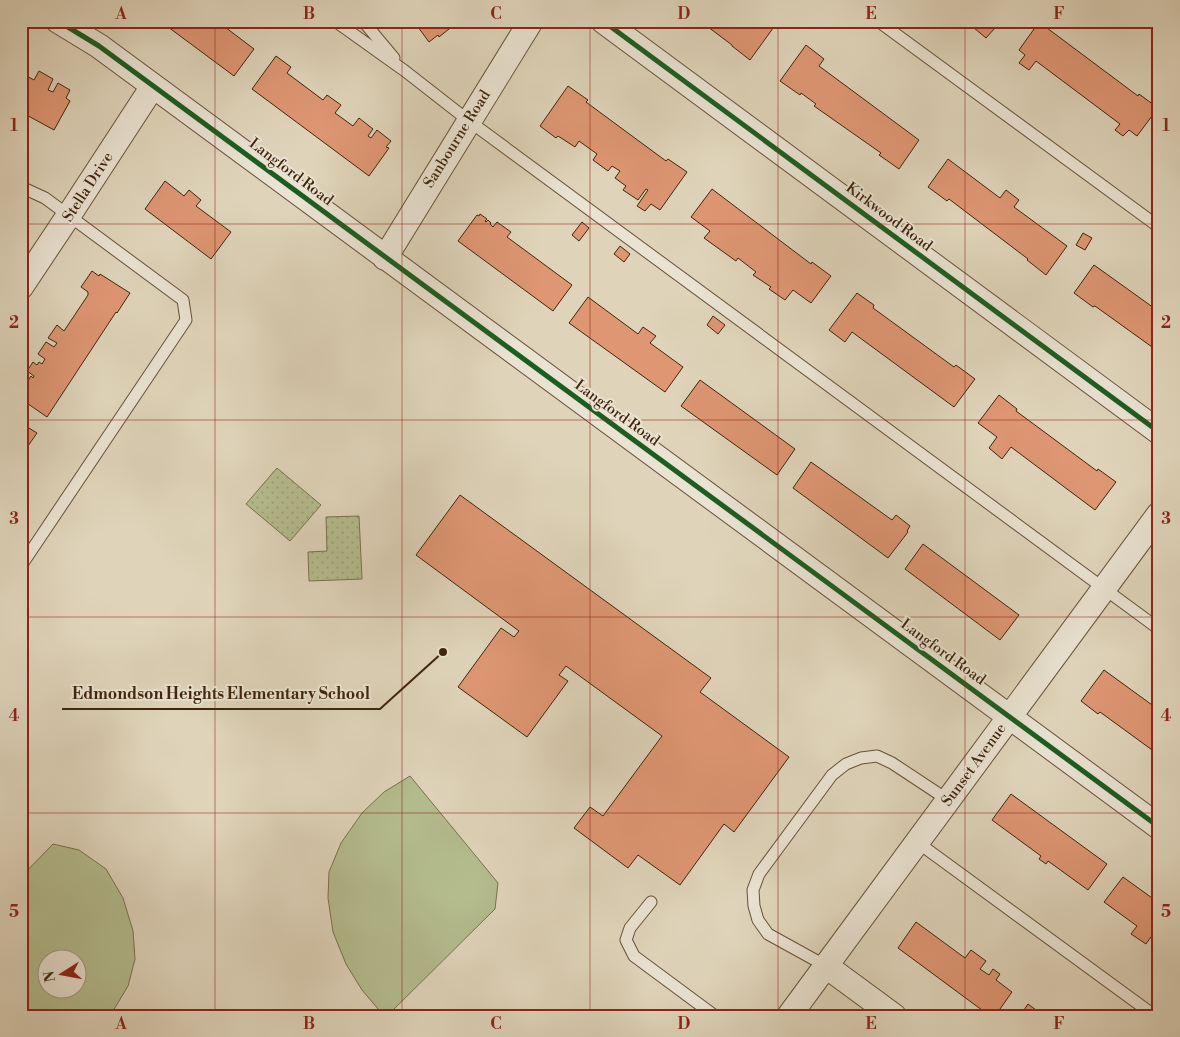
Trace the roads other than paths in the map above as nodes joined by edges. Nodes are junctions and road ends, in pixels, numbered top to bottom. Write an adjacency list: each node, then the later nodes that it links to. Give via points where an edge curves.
1 (58, 21): 8 (street, Langford Road, via 99,46)
2 (334, 21): 7 (lane)
3 (363, 21): 7 (lane)
4 (530, 21): 9 (street, Sanbourne Road)
5 (604, 21): 15 (street, Kirkwood Road)
6 (878, 21): 12 (lane)
7 (405, 71): 9 (lane)
8 (153, 86): 11 (street, Stella Drive); 13 (street, Langford Road)
9 (468, 120): 13 (street, Sanbourne Road); 18 (lane)
10 (21, 187): 11 (lane, via 45,198)
11 (70, 216): 14 (street, Stella Drive); 17 (lane, via 183,300 186,320)
12 (1159, 227)
13 (385, 258): 20 (street, Langford Road)
14 (21, 287)
15 (1159, 432)
16 (1159, 514): 18 (street, Sunset Avenue)
17 (21, 566)
18 (1104, 589): 19 (lane); 20 (street, Sunset Avenue)
19 (1159, 629)
20 (1010, 717): 21 (street, Sunset Avenue); 22 (street, Langford Road)
21 (948, 800): 23 (street, Sunset Avenue); 25 (lane, via 892,762 877,756 861,758 832,775 770,859 753,890 758,920 768,934)
22 (1159, 827)
23 (917, 842): 25 (street, Sunset Avenue); 29 (lane)
24 (651, 902): 26 (lane, via 630,928 626,940 634,956)
25 (826, 966): 27 (street, Sunset Avenue); 28 (street)
26 (715, 1016)
27 (789, 1016)
28 (894, 1016)
29 (1155, 1016)

